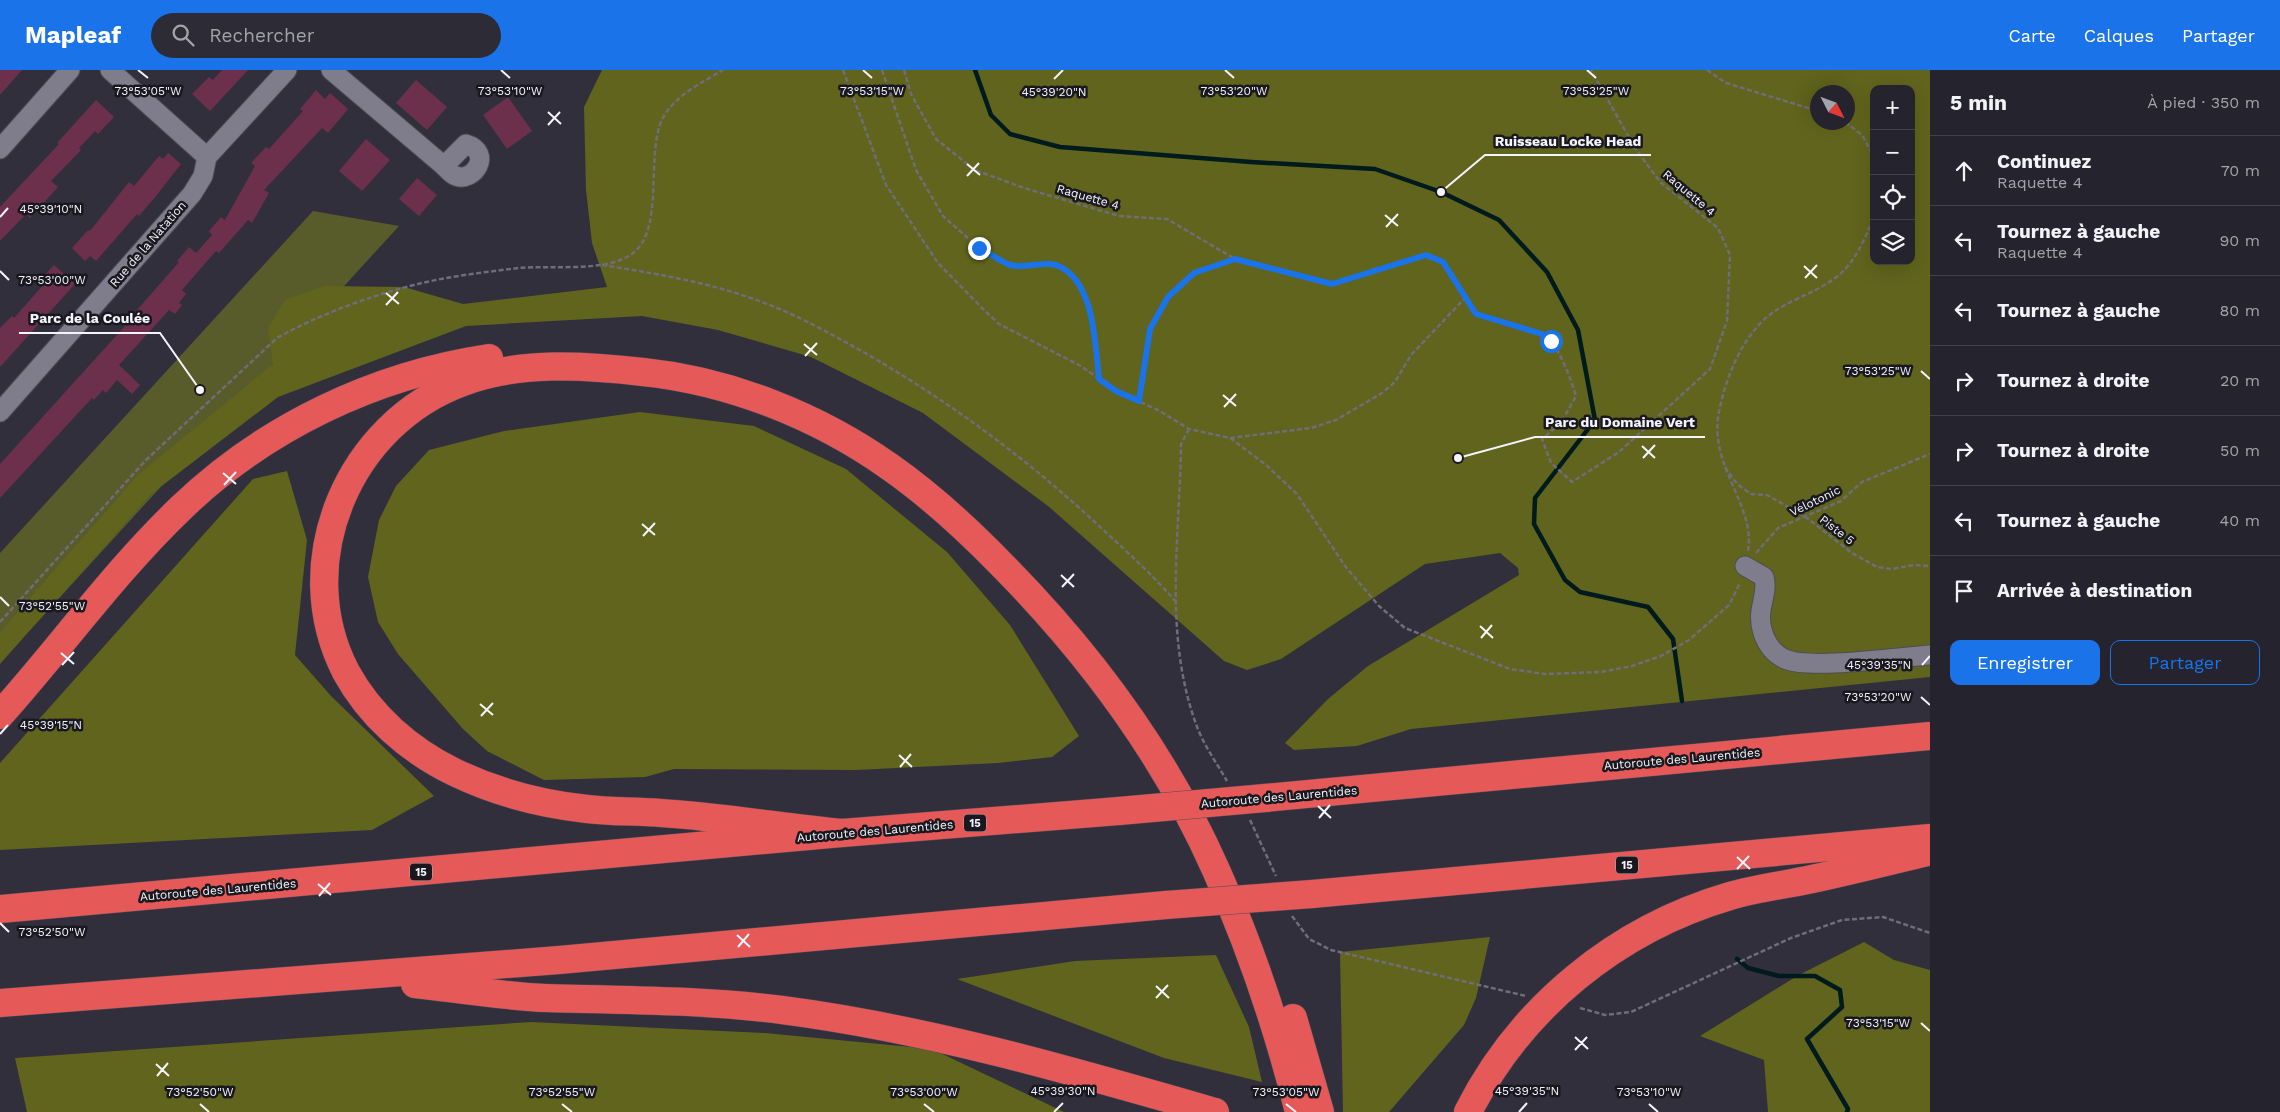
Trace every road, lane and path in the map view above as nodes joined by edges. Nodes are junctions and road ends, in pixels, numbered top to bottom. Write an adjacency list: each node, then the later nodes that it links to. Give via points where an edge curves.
1 (70, 70): 13 (street)
2 (110, 70): 15 (street)
3 (287, 70): 15 (street, Rue de la Natation)
4 (331, 70): 16 (street)
5 (723, 70): 19 (path, via 676,100 663,116 658,132 649,228 643,243 632,254)
6 (843, 70): 21 (path, via 886,185 938,263 999,324 1081,366)
7 (882, 70): 21 (path, via 916,170 944,216 979,248 1011,265 1055,265 1071,274 1086,296)
8 (904, 70): 18 (path, Raquette 4, via 911,94 936,139 975,170 1119,216 1167,219)
9 (1591, 70): 20 (path, Raquette 4, via 1635,148 1660,182 1718,228 1730,255 1727,321 1710,369 1618,452 1572,482 1551,463 1542,439 1561,424 1576,396 1573,382 1551,341 1542,334 1476,314)
10 (1707, 70): 11 (path, via 1726,83)
11 (1810, 109)
12 (1855, 130): 14 (path)
13 (0, 149)
14 (1870, 150)
15 (207, 157): 23 (street, Rue de la Natation, via 203,176 192,194)
16 (444, 166)
17 (1873, 220): 27 (path, via 1856,255 1836,278 1776,310 1760,324 1738,353 1718,412 1717,440)
18 (1235, 259): 20 (path, Raquette 4, via 1332,284 1426,255 1443,262); 22 (path, via 1194,273 1168,297 1150,329)
19 (600, 265): 31 (path, via 676,277 767,304 825,331 905,377 962,413 1048,479 1156,578); 32 (path, via 520,268 418,284 302,324 270,343 146,460)
20 (1465, 298): 25 (path, via 1411,355 1395,382 1382,393 1336,420 1311,428)
21 (1099, 379): 22 (path)
22 (1139, 401): 24 (path)
23 (0, 412)
24 (1189, 430): 25 (path); 31 (path, via 1181,444)
25 (1230, 438): 29 (path, via 1297,494 1345,566 1379,606 1405,628 1510,669 1545,674 1601,672 1661,656 1689,640 1729,605)
26 (1930, 454): 28 (path, Vélotonic, via 1862,482 1841,501)
27 (1721, 462): 28 (path, Piste 5, via 1737,484 1751,494 1767,494); 29 (path, via 1742,509 1749,544)
28 (1805, 517): 29 (path, Vélotonic, via 1778,528); 30 (path, Piste 5, via 1852,553 1877,567)
29 (1745, 566): 33 (street, via 1764,577 1766,584 1760,619 1763,632 1768,644 1785,659 1807,664)
30 (1930, 566)
31 (1176, 602): 36 (path, via 1185,689 1199,731)
32 (0, 622)
33 (1930, 655)
34 (0, 715): 51 (highway, via 182,507 253,449 326,408 425,372 531,352 610,352 652,356 724,371 815,404 910,462 1038,578 1100,651 1161,735 1231,860 1288,1001)
35 (1930, 736): 37 (highway, Autoroute des Laurentides / 15)
36 (1228, 782)
37 (1256, 808): 38 (highway, Autoroute des Laurentides / 15, bridge, via 1119,811); 41 (path)
38 (842, 833): 42 (highway, Autoroute des Laurentides / 15); 50 (highway, via 663,813 586,809 536,801 491,788 452,771 398,736 367,703 348,675 330,628 326,595 326,557 338,506 352,475 375,442 417,404 469,379 526,369 593,368 662,374 748,396 825,428 886,464 972,535 1032,596 1099,675 1150,748 1195,827 1238,922 1270,1007)
39 (1930, 838): 45 (highway, 15, bridge)
40 (1930, 851): 52 (highway, via 1730,896 1674,916 1631,939 1583,972 1538,1012 1497,1062)
41 (1279, 884)
42 (0, 909)
43 (1289, 909): 46 (path, via 1305,935 1324,947)
44 (1930, 933): 48 (path, via 1883,917 1857,917 1826,924 1626,1013 1605,1015)
45 (349, 977): 47 (highway, 15); 49 (highway, via 543,998 675,1001 812,1014 980,1048)
46 (1528, 997)
47 (0, 1003)
48 (1580, 1008)
49 (1215, 1112)
50 (1299, 1112)
51 (1320, 1112)
52 (1468, 1112)

